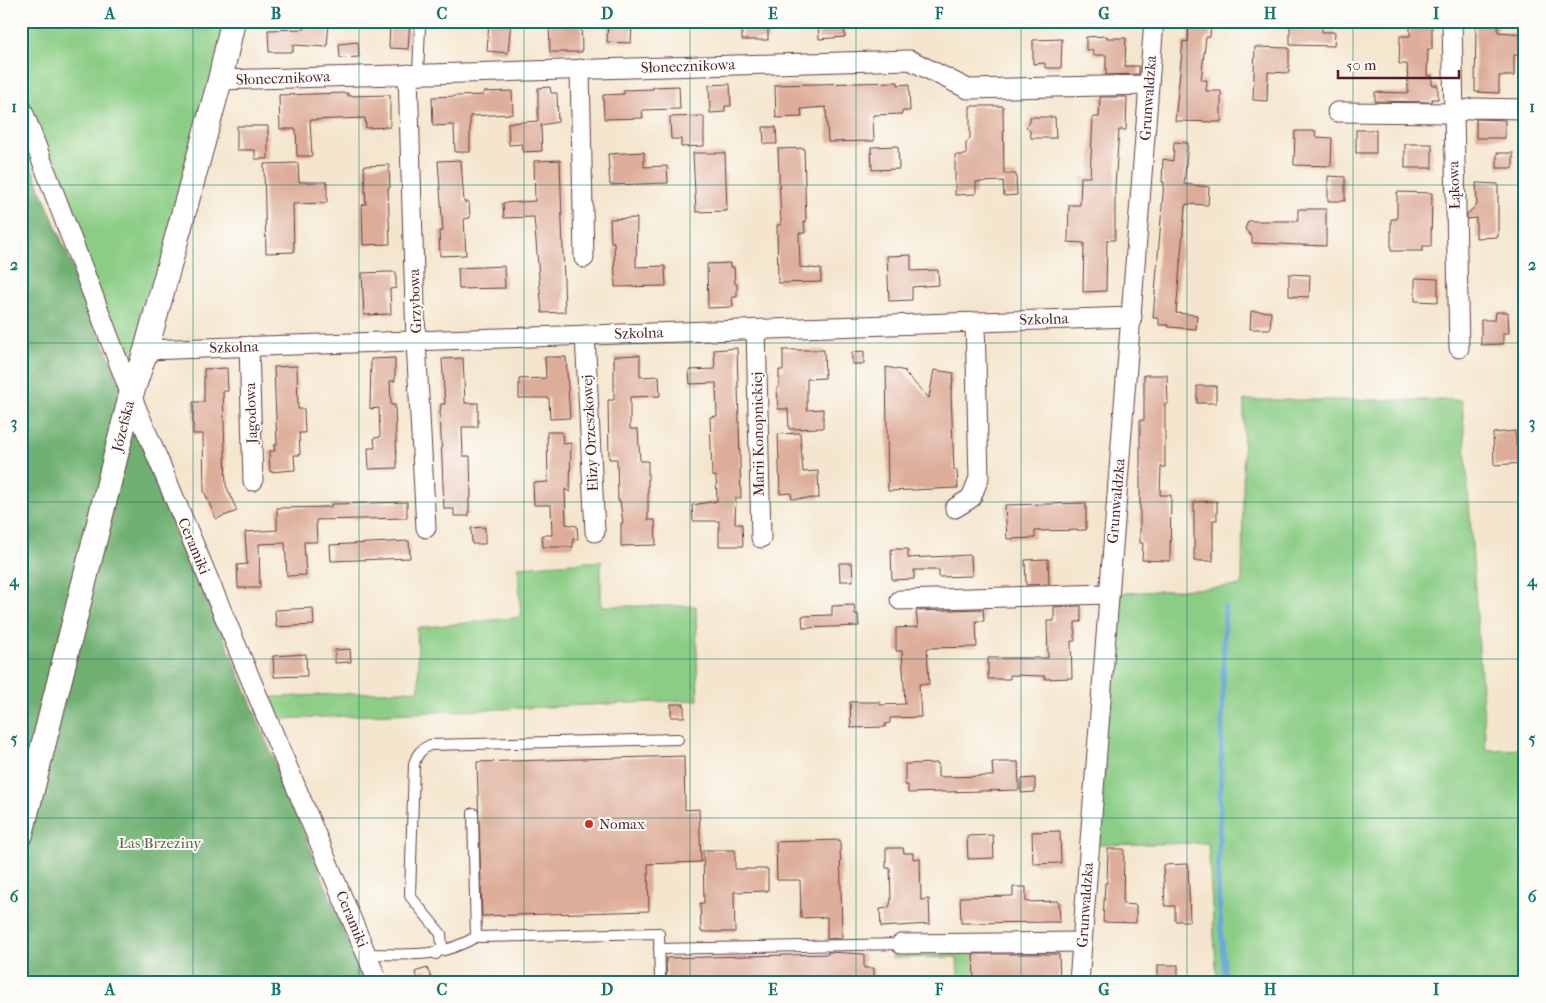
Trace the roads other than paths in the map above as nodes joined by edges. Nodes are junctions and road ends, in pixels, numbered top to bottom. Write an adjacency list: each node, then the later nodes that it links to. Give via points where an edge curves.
1 (233, 21): 7 (street, Józefska)
2 (1154, 21): 8 (street, Grunwaldzka)
3 (1452, 21): 12 (street, Łąkowa)
4 (420, 26): 6 (lane)
5 (580, 70): 6 (street, Słonecznikowa); 8 (street, Słonecznikowa, via 910,60 968,89); 13 (street)
6 (413, 74): 7 (street, Słonecznikowa); 18 (street, Grzybowa)
7 (220, 80): 21 (street, Józefska)
8 (1149, 85): 14 (street, Grunwaldzka)
9 (21, 106): 22 (street, Ceramiki)
10 (1525, 109): 12 (street, via 1474,108)
11 (1337, 112): 12 (street)
12 (1452, 113): 20 (street, Łąkowa)
13 (584, 258)
14 (1132, 316): 15 (street, Szkolna); 28 (street, Grunwaldzka)
15 (975, 322): 16 (street, Szkolna); 24 (street, via 979,478 971,498)
16 (756, 329): 17 (street, Szkolna); 27 (street, Marii Konopnickiej)
17 (585, 335): 18 (street, Szkolna); 26 (street, Elizy Orzeszkowej)
18 (416, 341): 19 (street, Szkolna); 25 (street, Grzybowa)
19 (249, 346): 21 (street, Szkolna); 23 (street, Jagodowa)
20 (1459, 348)
21 (146, 350): 22 (street, Józefska)
22 (131, 395): 32 (street, Józefska); 37 (street, Ceramiki)
23 (253, 480)
24 (955, 508)
25 (426, 528)
26 (595, 532)
27 (761, 538)
28 (1108, 594): 29 (street); 34 (street, Grunwaldzka)
29 (900, 600)
30 (678, 739): 38 (lane, via 430,745 423,748 414,764 410,896 441,934 442,946)
31 (473, 813): 33 (lane)
32 (21, 834)
33 (476, 937): 36 (lane, via 659,933); 38 (lane, via 456,949)
34 (1082, 942): 35 (street); 41 (street, Grunwaldzka)
35 (901, 944): 36 (lane)
36 (659, 949): 40 (lane)
37 (368, 954): 38 (lane); 39 (street, Ceramiki)
38 (436, 954)
39 (378, 982)
40 (660, 982)
41 (1079, 982)

